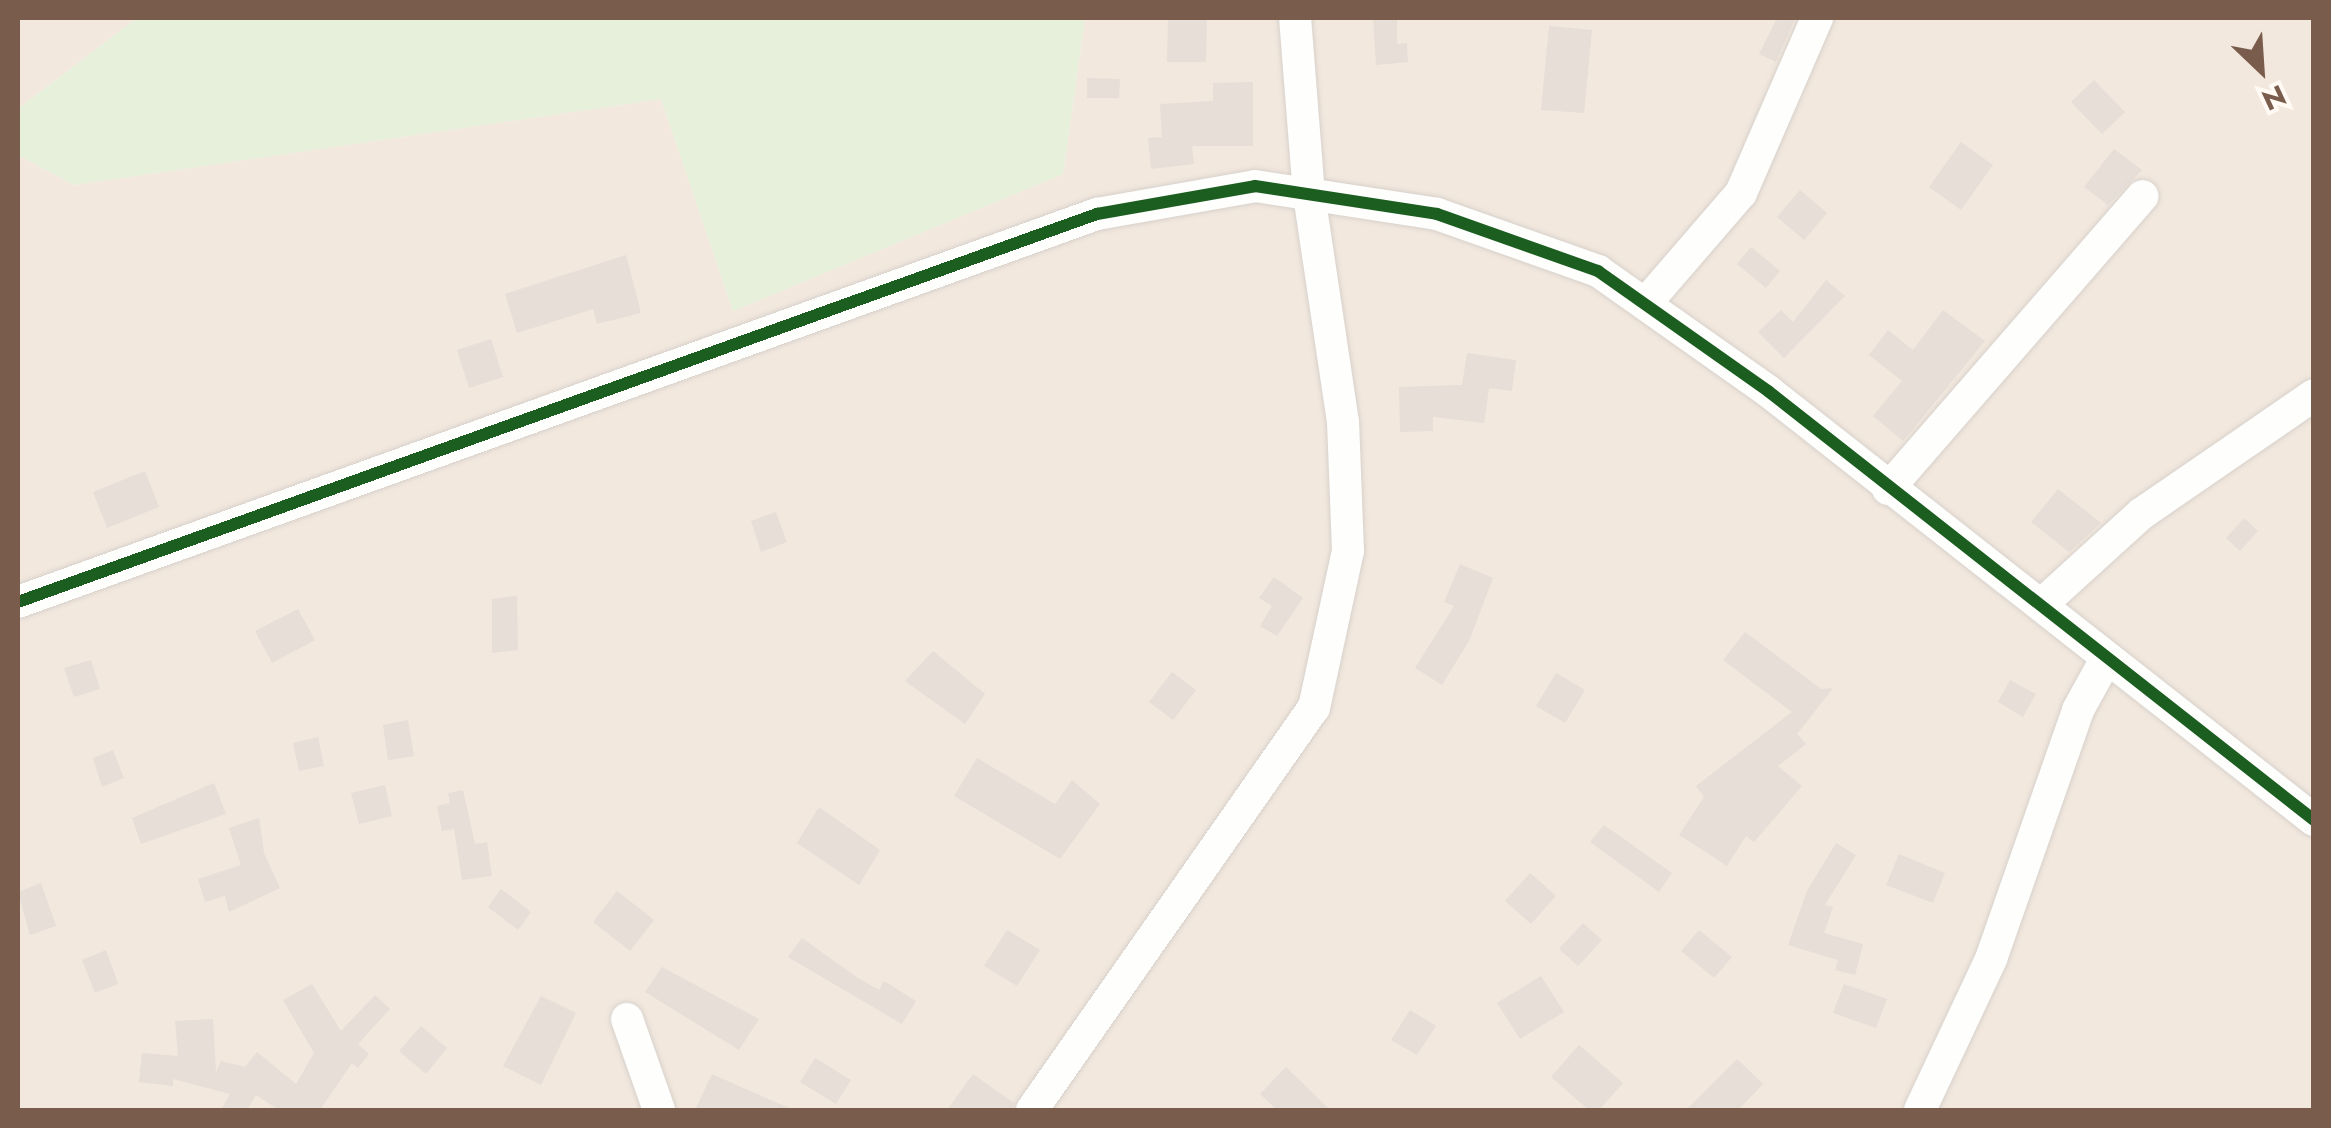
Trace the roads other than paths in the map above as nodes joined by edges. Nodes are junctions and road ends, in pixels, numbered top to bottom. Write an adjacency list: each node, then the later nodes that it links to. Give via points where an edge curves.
1 (1295, 18): 3 (street)
2 (1817, 18): 5 (street, via 1741,193)
3 (1309, 195): 5 (street, via 1368,200 1489,228 1598,270); 8 (street, via 1255,186 1097,214); 14 (street, via 1342,422 1348,551 1314,708)
4 (2143, 196): 7 (street)
5 (1646, 303): 7 (street)
6 (2314, 394): 9 (street, via 2141,514)
7 (1888, 488): 9 (street)
8 (18, 602)
9 (2042, 604): 10 (street)
10 (2106, 658): 11 (street); 15 (street, via 2078,710 1991,958)
11 (2314, 820)
12 (627, 1020): 13 (street)
13 (659, 1110)
14 (1032, 1110)
15 (1920, 1110)

